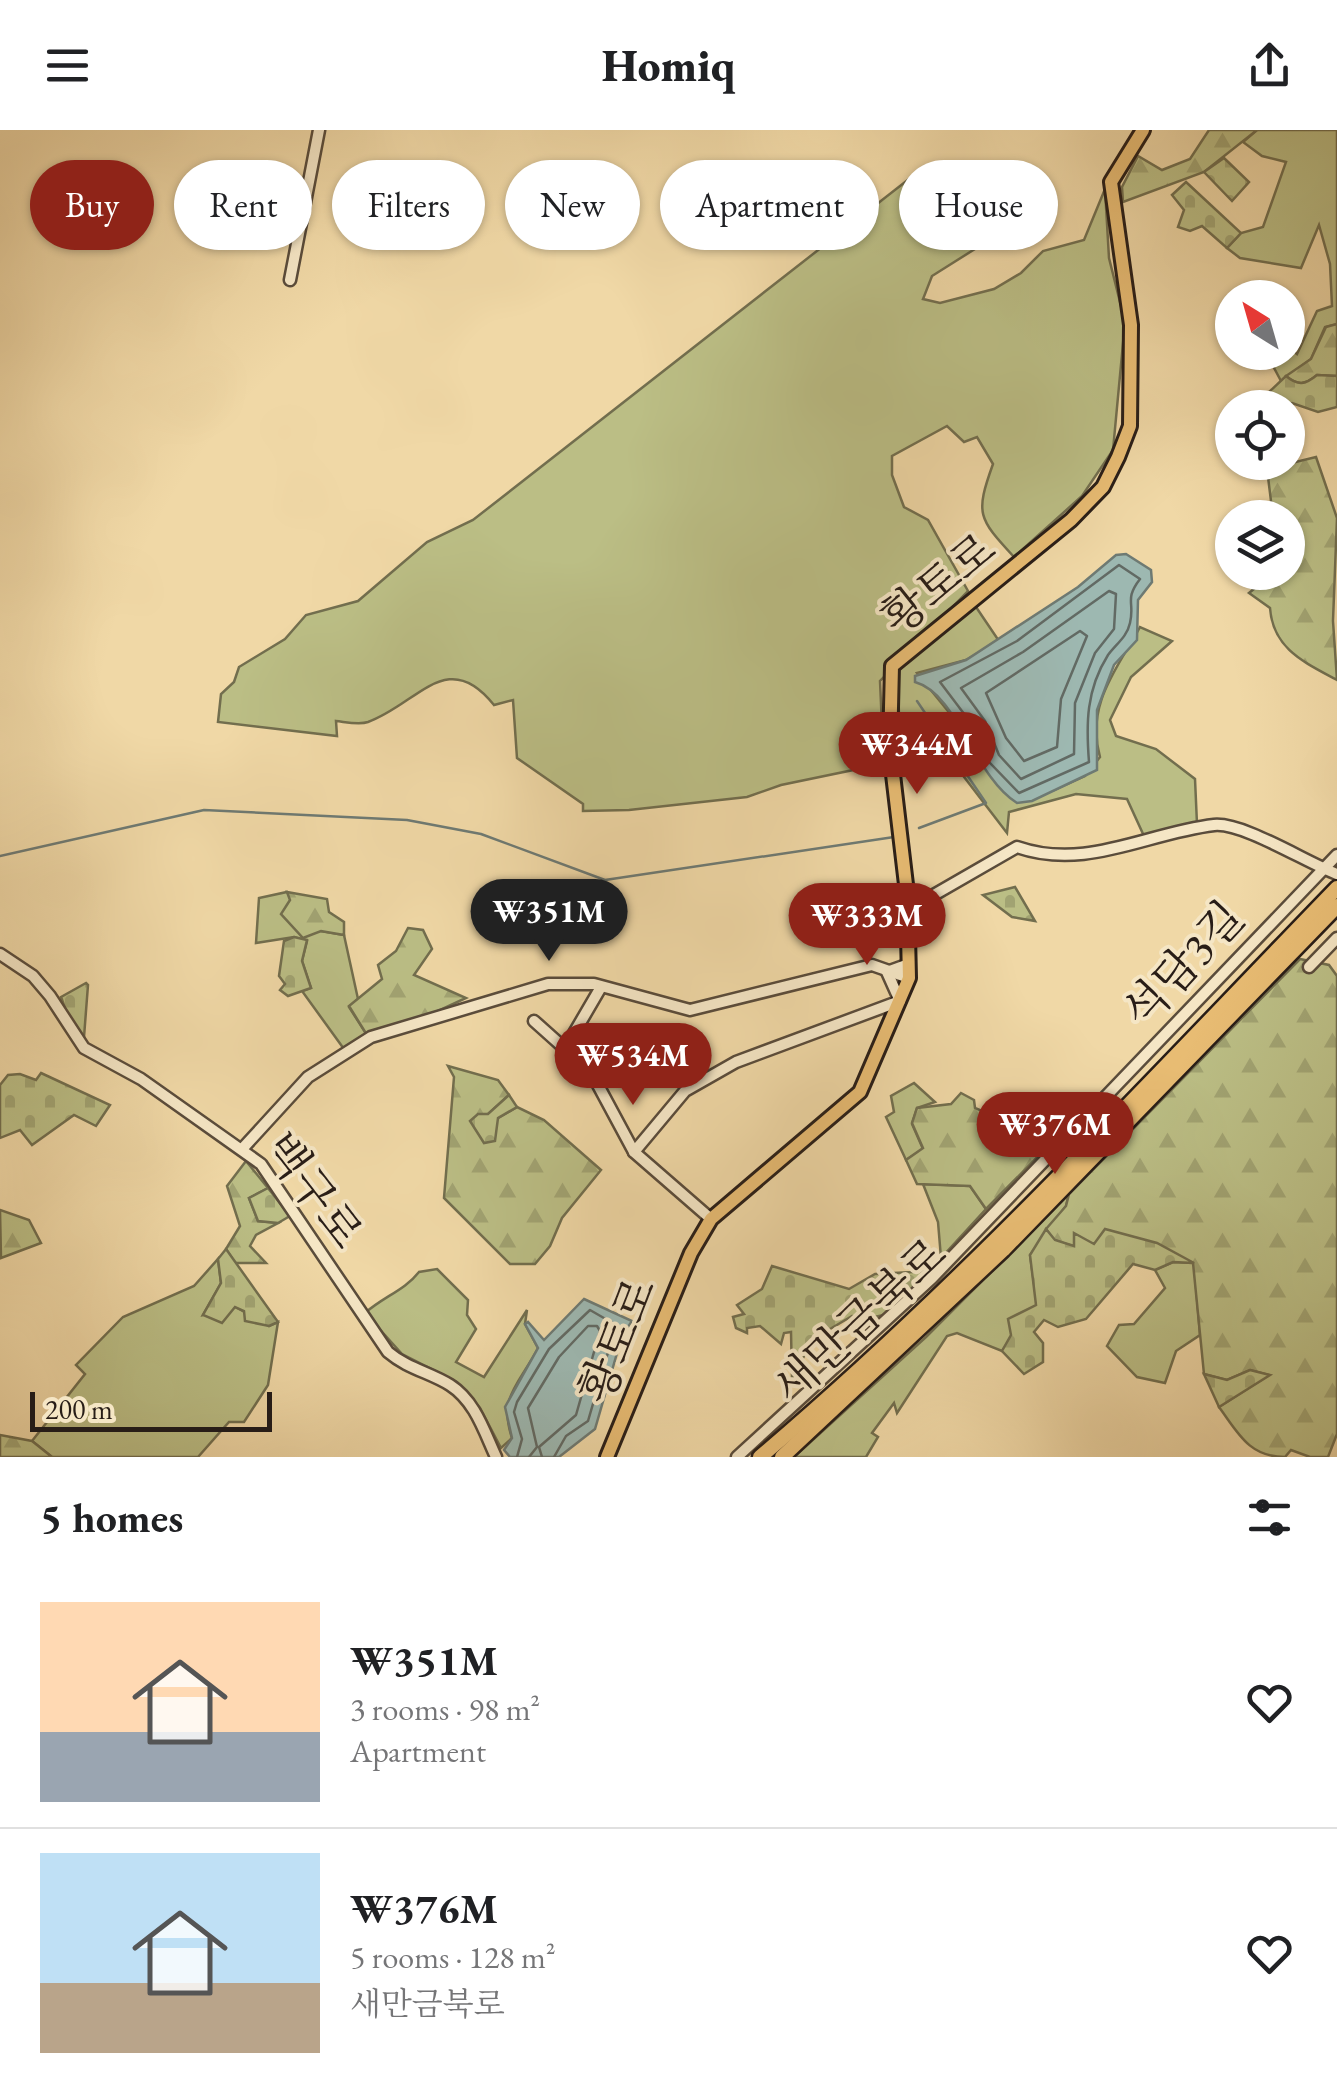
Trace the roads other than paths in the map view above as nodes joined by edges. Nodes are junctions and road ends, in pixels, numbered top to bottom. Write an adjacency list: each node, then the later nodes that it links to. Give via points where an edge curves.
1 (319, 130): 3 (street)
2 (1143, 130): 8 (main road, 황토로, via 1111,182 1130,325 1130,426 1118,458 1103,487 1071,520 892,666 890,750)
3 (290, 280)
4 (1337, 855): 5 (street, 석담3길)
5 (1322, 868): 6 (street); 8 (street, via 1216,825 1073,857 1017,846 925,900); 26 (street, 석담3길, via 932,1278)
6 (1337, 874)
7 (1337, 888): 27 (highway, 새만금북로, via 996,1240)
8 (907, 896): 10 (main road, 황토로)
9 (1337, 906): 28 (highway, 새만금북로, via 1003,1250)
10 (908, 929): 12 (street); 15 (main road, 황토로)
11 (1337, 938): 14 (street)
12 (838, 940)
13 (0, 954): 21 (street, 백구로, via 33,976 84,1048)
14 (1309, 967)
15 (909, 971): 16 (street); 18 (main road, 황토로)
16 (886, 972): 17 (street, via 872,966 690,1010); 18 (street)
17 (601, 987): 20 (street); 21 (street, via 548,984 371,1038 308,1077)
18 (900, 1001): 22 (street, via 736,1062 684,1090); 23 (main road, 황토로, via 860,1092)
19 (534, 1020): 20 (street)
20 (566, 1047): 22 (street, via 591,1072)
21 (243, 1148): 24 (street, 백구로, via 289,1204 388,1352 465,1396)
22 (634, 1152): 23 (street)
23 (710, 1219): 25 (main road, 황토로)
24 (496, 1457)
25 (607, 1457)
26 (737, 1457)
27 (760, 1457)
28 (782, 1457)

